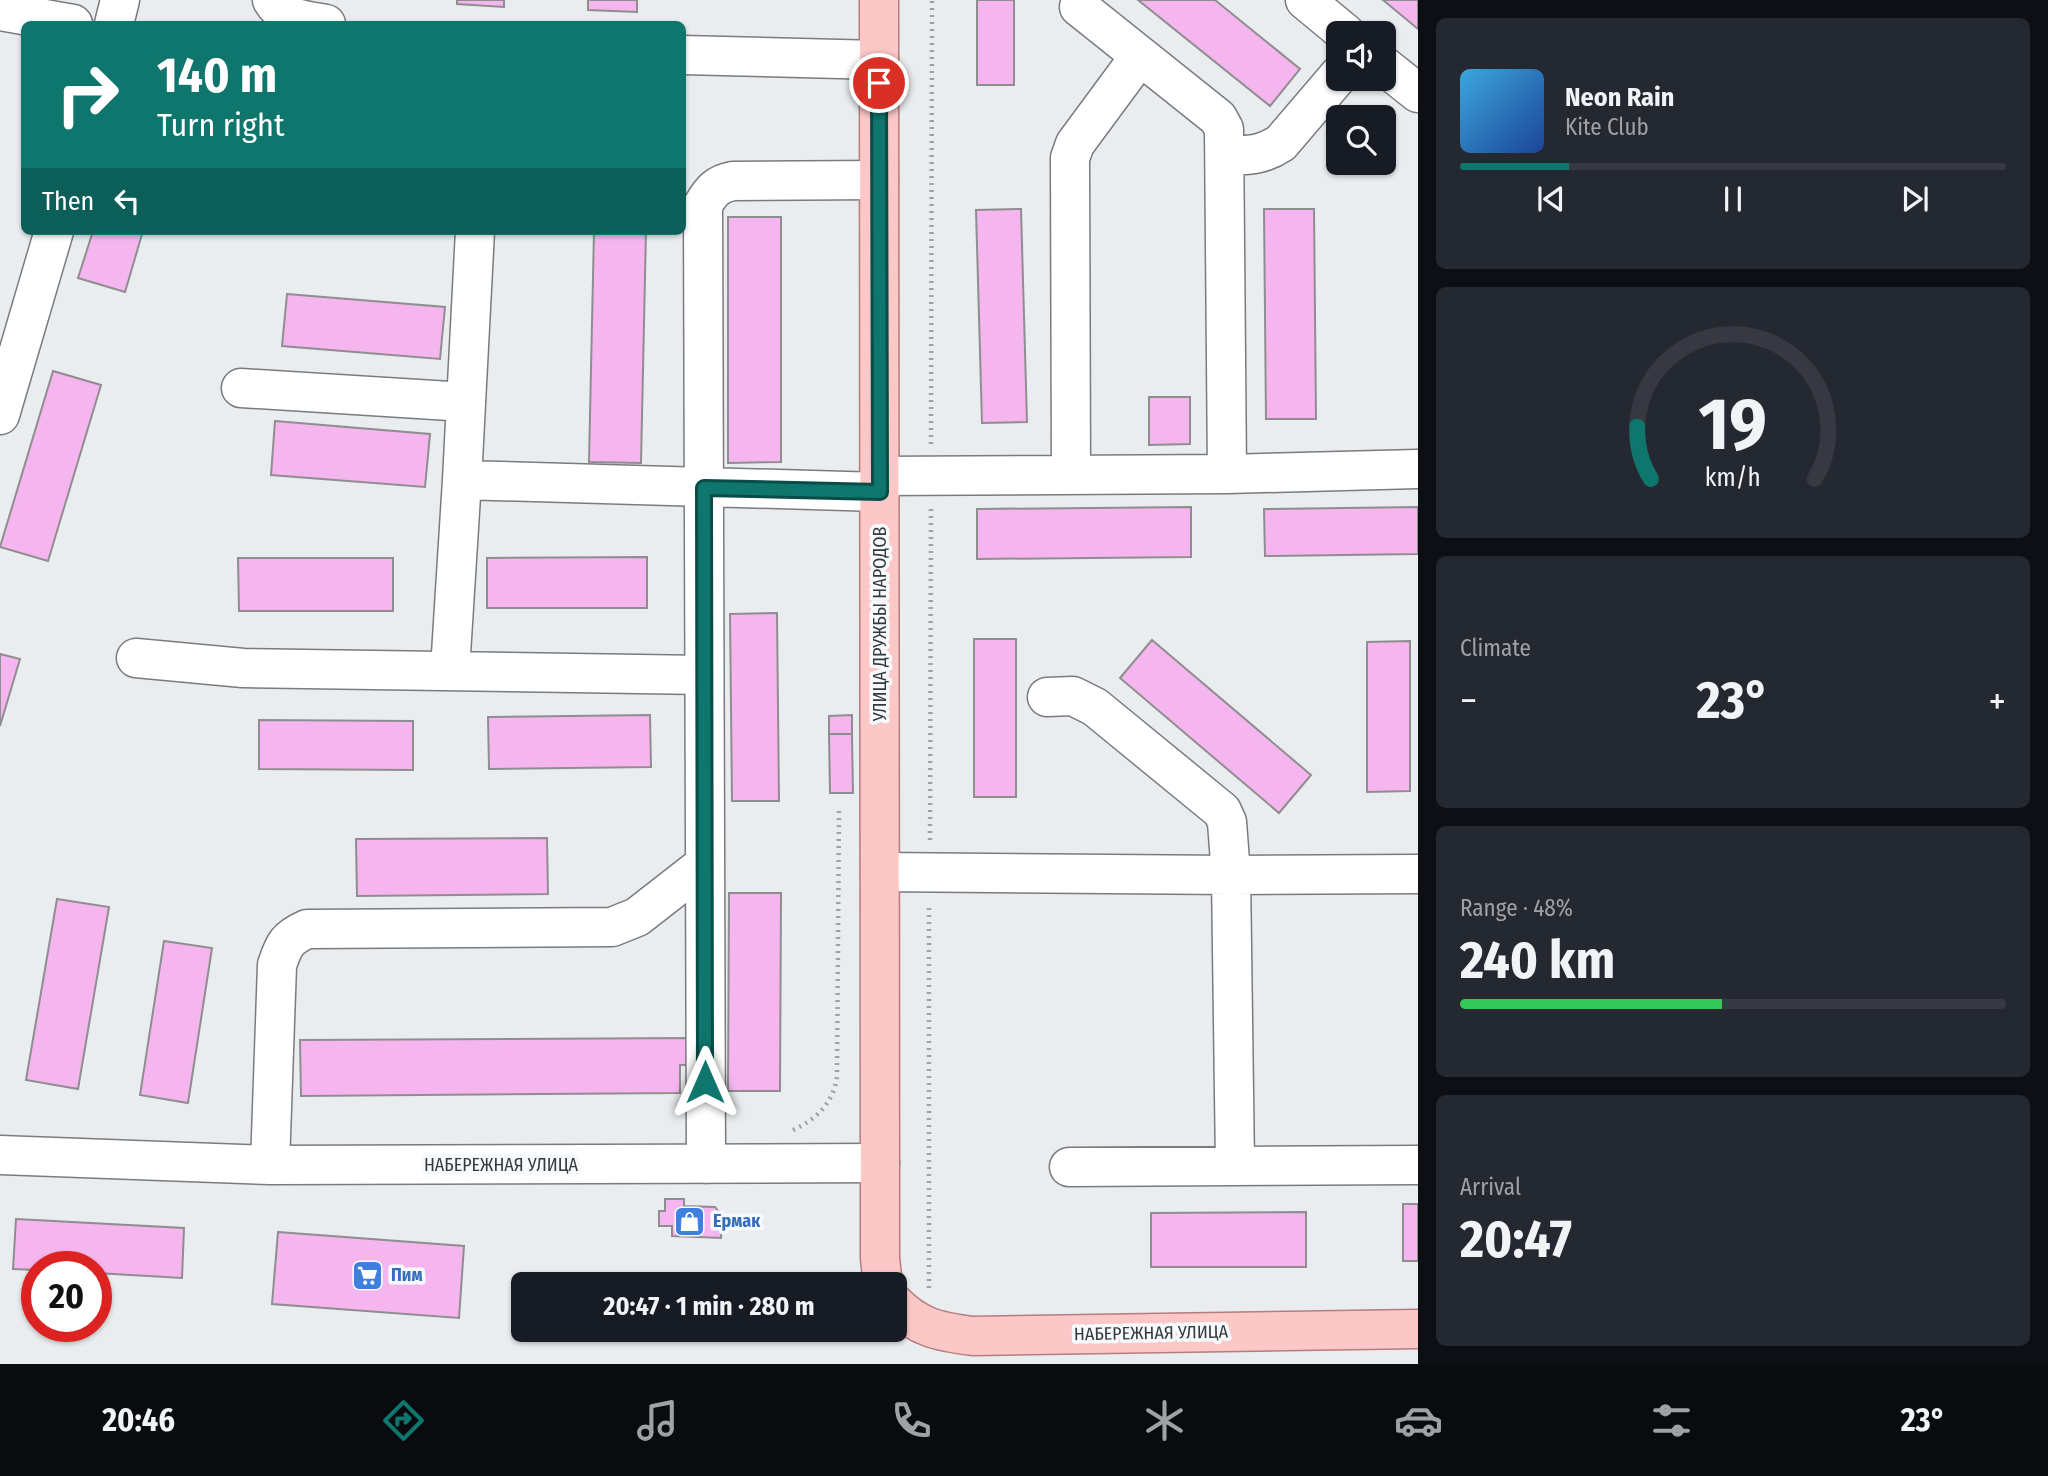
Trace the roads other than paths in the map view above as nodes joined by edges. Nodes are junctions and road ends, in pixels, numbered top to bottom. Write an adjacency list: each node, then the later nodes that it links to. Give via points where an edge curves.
1 (120, 0): 8 (street)
2 (272, 0): 9 (street, via 277,10)
3 (879, 0): 13 (main road, УЛИЦА ДРУЖБЫ НАРОДОВ)
4 (1305, 0): 10 (street)
5 (1079, 7): 12 (street)
6 (0, 11): 7 (street)
7 (56, 21)
8 (115, 21)
9 (312, 21)
10 (1330, 21)
11 (686, 55): 13 (street)
12 (1140, 56): 17 (street, via 1218,118 1224,129); 26 (street, via 1075,144 1070,158)
13 (879, 60): 18 (main road, УЛИЦА ДРУЖБЫ НАРОДОВ)
14 (1396, 75): 16 (street)
15 (1326, 90): 17 (street, via 1269,151)
16 (1418, 93)
17 (1225, 156): 25 (street)
18 (879, 180): 28 (main road, УЛИЦА ДРУЖБЫ НАРОДОВ); 29 (street, via 733,181 720,184 703,205)
19 (53, 235): 23 (street)
20 (475, 235): 22 (street)
21 (242, 388): 22 (street)
22 (466, 402): 27 (street)
23 (0, 412)
24 (1418, 469): 25 (street)
25 (1227, 474): 26 (street)
26 (1071, 475): 28 (street, via 931,476)
27 (462, 480): 29 (street); 31 (street)
28 (880, 484): 29 (street); 35 (main road, УЛИЦА ДРУЖБЫ НАРОДОВ)
29 (704, 488): 32 (street)
30 (136, 658): 31 (street, via 243,668)
31 (450, 670): 32 (street)
32 (704, 675): 34 (street)
33 (1047, 697): 37 (street, via 1073,696 1089,704 1222,811)
34 (705, 864): 40 (street); 41 (street, via 637,917 612,927 307,929 293,935 283,946 277,965)
35 (880, 872): 37 (street); 39 (main road, УЛИЦА ДРУЖБЫ НАРОДОВ)
36 (1418, 874): 37 (street)
37 (1231, 875): 43 (street)
38 (0, 1155): 41 (street, НАБЕРЕЖНАЯ УЛИЦА)
39 (880, 1163): 40 (street, НАБЕРЕЖНАЯ УЛИЦА); 45 (main road)
40 (705, 1164): 41 (street, НАБЕРЕЖНАЯ УЛИЦА)
41 (270, 1165)
42 (1418, 1165): 43 (street)
43 (1235, 1166): 44 (street)
44 (1069, 1167)
45 (881, 1272)
46 (907, 1315): 47 (main road, НАБЕРЕЖНАЯ УЛИЦА, via 943,1332 973,1336)
47 (1418, 1329)

